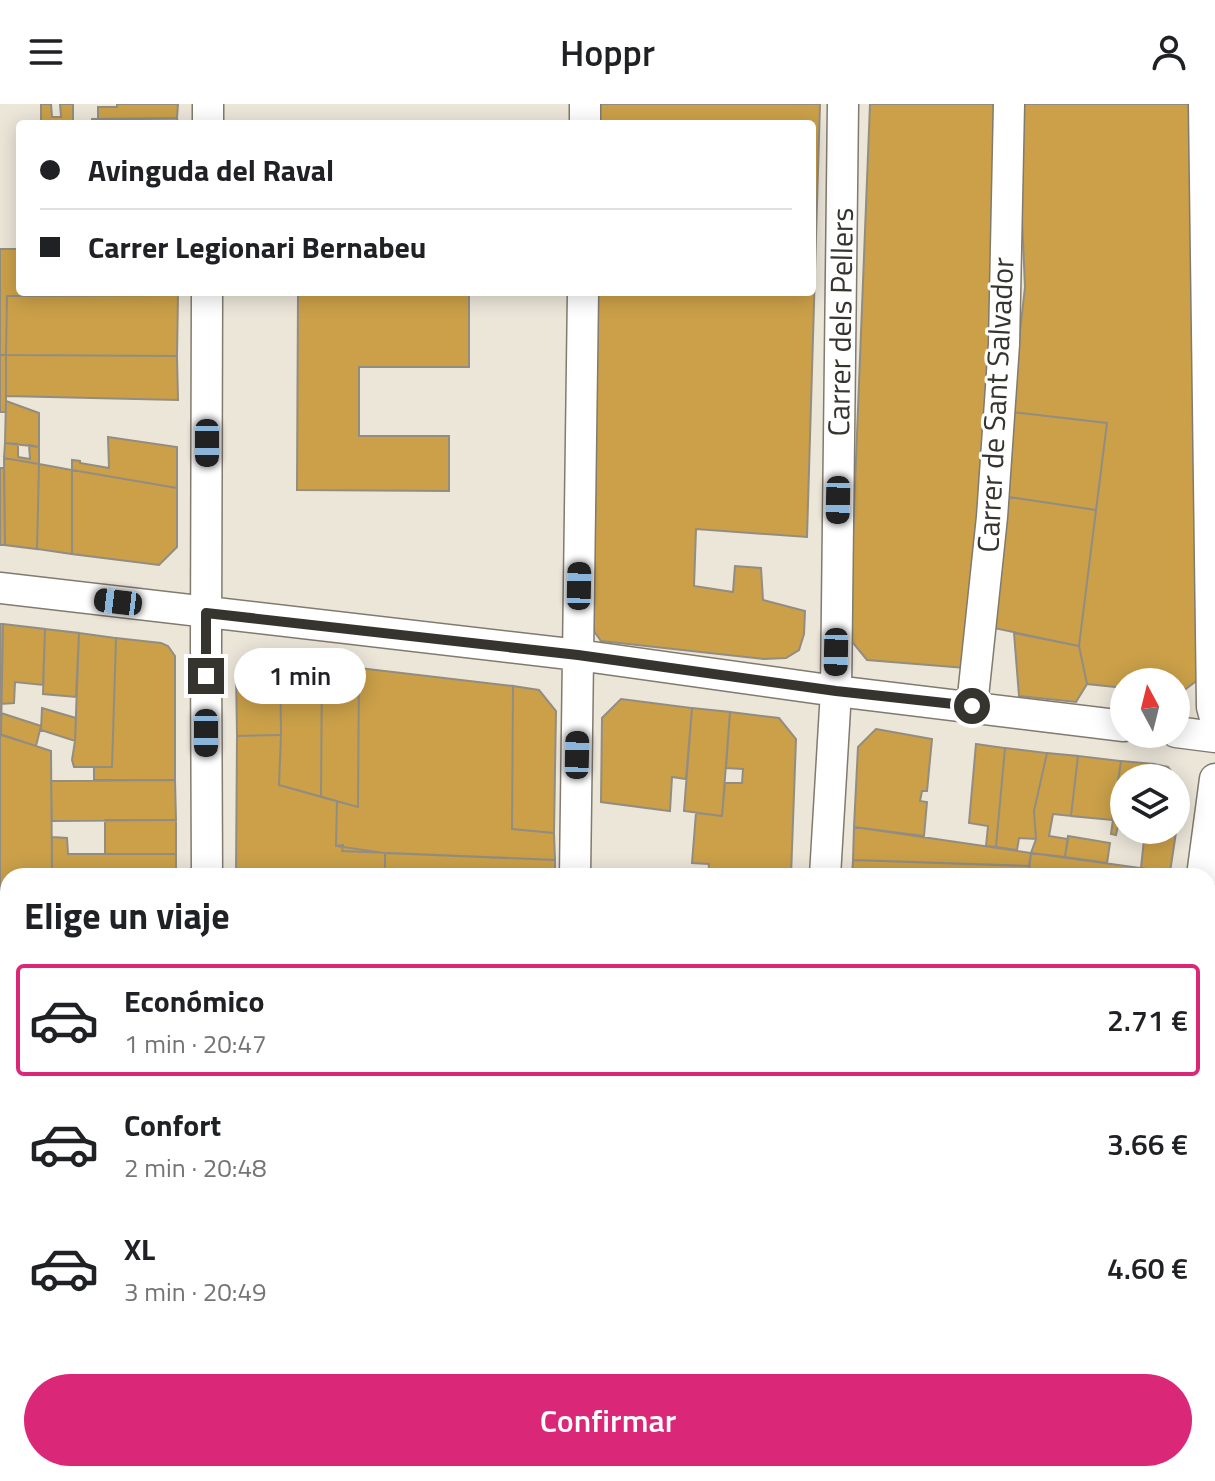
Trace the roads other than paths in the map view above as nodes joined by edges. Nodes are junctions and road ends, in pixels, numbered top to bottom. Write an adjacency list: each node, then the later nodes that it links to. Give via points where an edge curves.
1 (843, 104): 10 (street, Carrer dels Pellers)
2 (1009, 104): 11 (street, Carrer de Sant Salvador, via 1004,344)
3 (1204, 104): 6 (street)
4 (207, 296): 8 (street)
5 (583, 296): 9 (street)
6 (1212, 398): 12 (street)
7 (0, 588): 8 (street)
8 (206, 613): 9 (street); 17 (street)
9 (578, 655): 10 (street); 18 (street)
10 (836, 691): 11 (street); 19 (street, Carrer dels Pellers)
11 (972, 706): 13 (street)
12 (1215, 718)
13 (1110, 724)
14 (1190, 734): 15 (street)
15 (1215, 737)
16 (1215, 779): 20 (street)
17 (207, 868)
18 (575, 868)
19 (825, 868)
20 (1203, 868)

